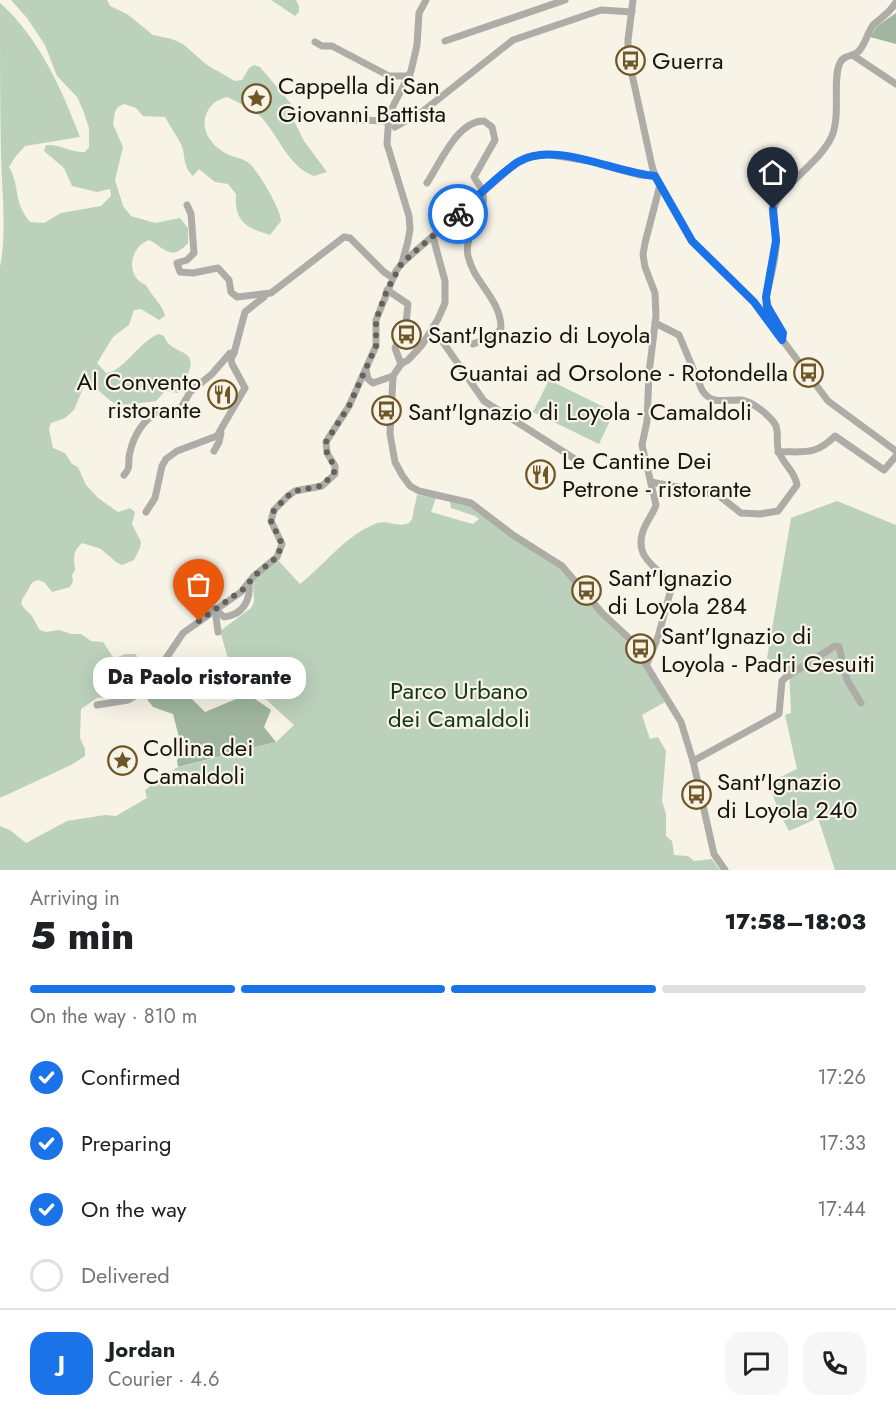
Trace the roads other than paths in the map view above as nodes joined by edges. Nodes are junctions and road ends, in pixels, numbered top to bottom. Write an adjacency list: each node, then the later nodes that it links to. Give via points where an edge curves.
1 (426, 0): 10 (street)
2 (565, 0): 4 (street)
3 (633, 0): 6 (street)
4 (551, 2): 7 (street)
5 (896, 2): 9 (street, via 891,12 873,26)
6 (632, 12): 13 (street, via 601,10 513,40 422,112); 14 (street, via 628,56)
7 (445, 41)
8 (315, 42): 10 (street, via 332,46 389,76)
9 (854, 56): 11 (street); 26 (street, via 844,57 837,71 838,104 830,138 773,209 776,241 766,297 769,312 783,333)
10 (410, 76): 13 (street, via 390,114)
11 (896, 84)
12 (326, 116): 13 (street)
13 (392, 124): 20 (street, via 387,144 410,222)
14 (655, 176): 16 (street); 17 (street, via 538,154 516,163)
15 (427, 183): 17 (street, via 462,130 474,121 484,121 495,135 474,177)
16 (660, 185): 24 (street, via 643,255 656,293); 26 (street, via 692,241 754,302)
17 (484, 192): 19 (street); 27 (street, via 479,217 468,239 468,259 498,309 501,328 497,334)
18 (187, 205): 23 (street, via 194,253 177,263 180,272 218,268 229,280 234,296)
19 (433, 237): 20 (street); 25 (street, via 446,289 445,303)
20 (402, 263): 21 (street)
21 (393, 278): 22 (street); 23 (street, via 350,238 344,237)
22 (387, 290): 29 (street, via 408,304 406,324 395,348); 30 (street, via 376,320 376,346)
23 (271, 293): 28 (street, via 245,312)
24 (655, 323): 35 (street, via 679,335 708,397 716,401 749,402 773,422); 39 (street, via 642,445)
25 (432, 328): 29 (street, via 422,345); 37 (street, via 484,401)
26 (782, 340): 34 (street, via 828,401)
27 (474, 344)
28 (234, 353): 32 (street, via 232,364 244,388); 38 (street, via 196,386 178,411 158,411 145,421 129,453)
29 (401, 364): 31 (street)
30 (366, 370): 31 (street, via 373,383); 41 (street, via 326,442 334,474 321,486 295,491 274,510 271,521 282,548)
31 (393, 376): 44 (street, via 392,448 395,462 410,486 471,503 562,566 631,640)
32 (222, 428): 33 (street); 40 (street, via 217,436 166,459 155,498)
33 (214, 451)
34 (896, 451)
35 (778, 452): 36 (street, via 815,451 835,436 884,470); 39 (street, via 797,485 778,511 741,513 718,495)
36 (896, 456)
37 (578, 461)
38 (124, 475)
39 (651, 482): 44 (street, via 656,505 643,530 640,546 647,563 671,589)
40 (146, 512)
41 (249, 582): 42 (street, via 238,595); 42 (street, via 249,598 243,609 224,617)
42 (215, 609): 43 (street); 46 (street, via 183,633 144,691)
43 (218, 632)
44 (647, 664): 49 (street, via 681,722)
45 (142, 678): 46 (street)
46 (134, 697): 48 (street)
47 (861, 703): 49 (street, via 847,680 839,647 835,646 786,676 782,681 779,714)
48 (97, 705)
49 (693, 761): 50 (street, via 714,854)
50 (725, 870)

